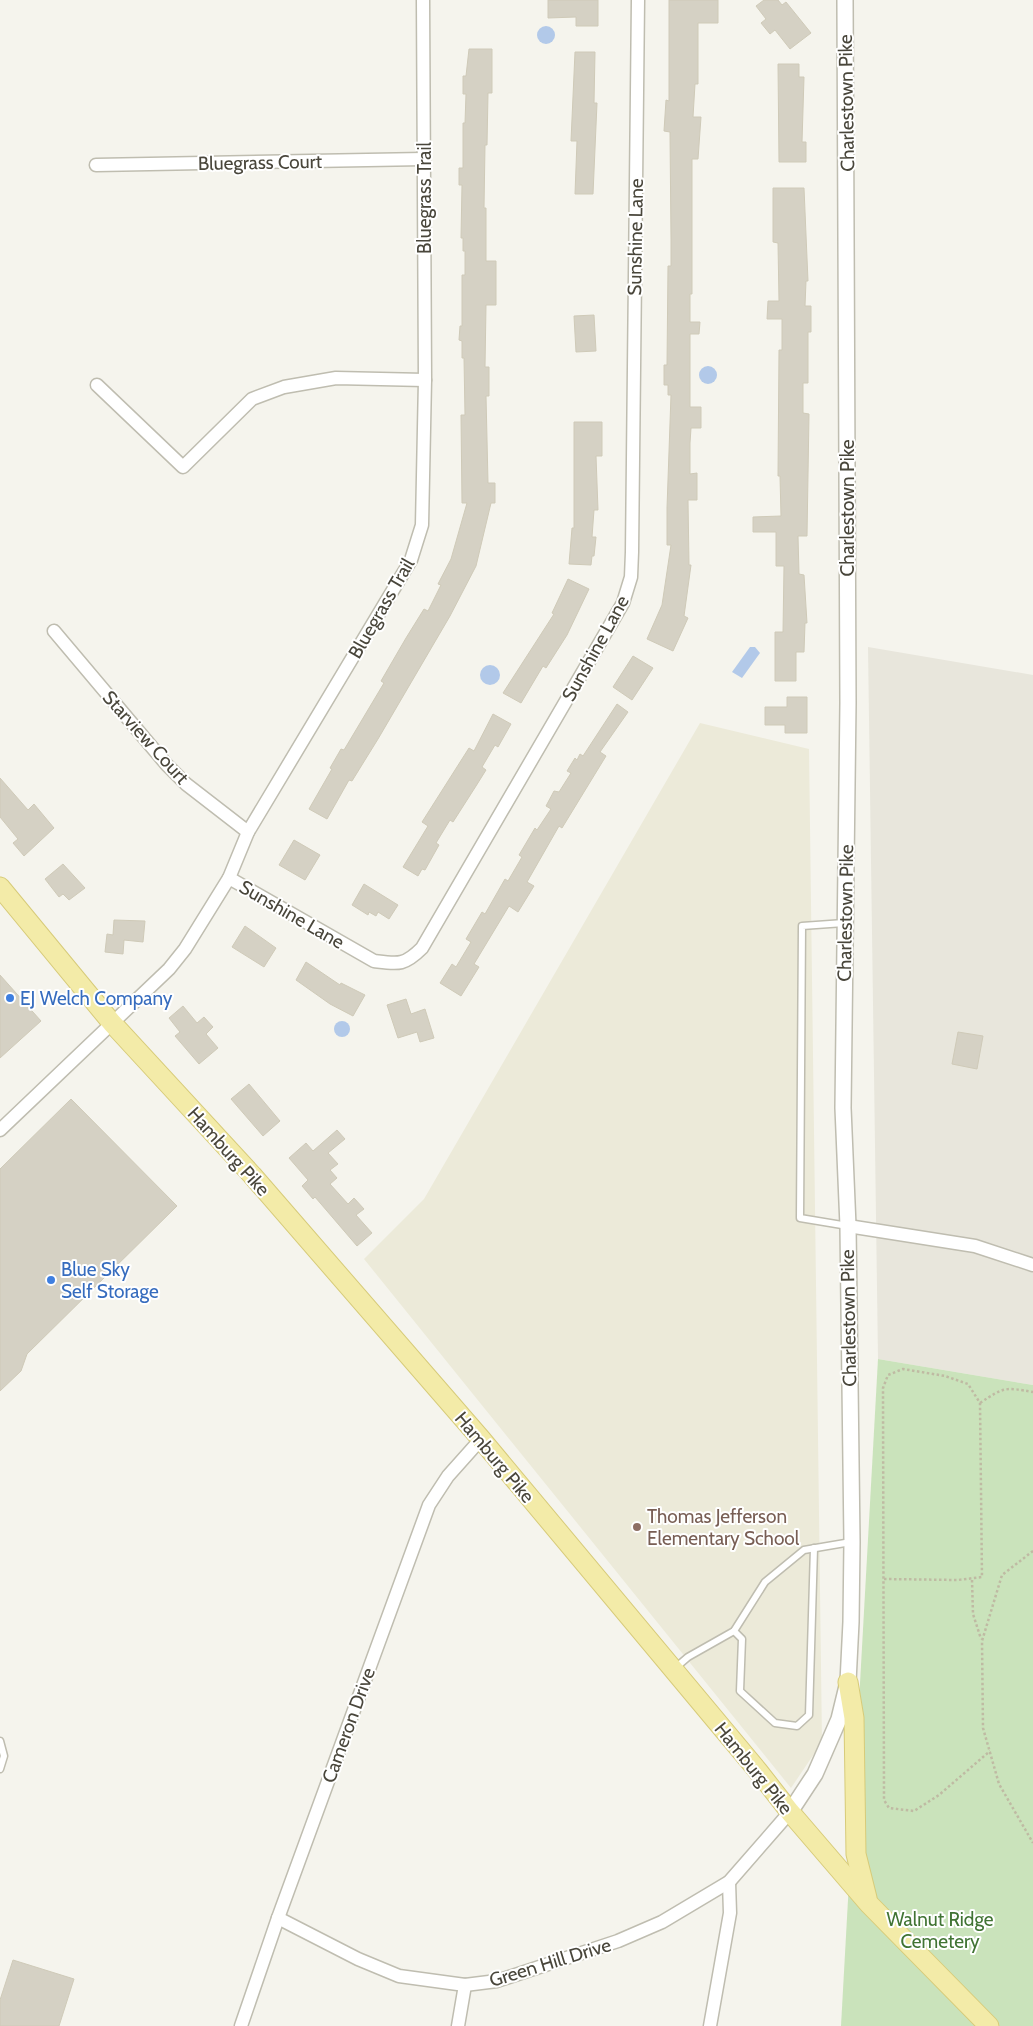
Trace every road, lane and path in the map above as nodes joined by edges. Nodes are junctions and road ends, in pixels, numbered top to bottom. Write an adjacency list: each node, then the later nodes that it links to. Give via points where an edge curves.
1 (423, 0): 4 (street, Bluegrass Trail)
2 (638, 0): 10 (street, Sunshine Lane, via 632,552 631,577 623,603 422,948 408,961 374,961)
3 (845, 0): 12 (street, Charlestown Pike, via 848,712)
4 (424, 160): 5 (street, Bluegrass Court); 6 (street, Bluegrass Trail)
5 (96, 165)
6 (425, 380): 7 (street, via 336,378 284,386 252,398 183,466); 9 (street, Bluegrass Trail, via 422,525 411,560)
7 (97, 385)
8 (54, 630): 9 (street, Starview Court, via 167,765 186,784)
9 (248, 832): 10 (street, Bluegrass Trail)
10 (229, 878): 13 (street, Bluegrass Trail, via 169,969)
11 (0, 887): 13 (main road, Hamburg Pike)
12 (844, 923): 15 (street, Charlestown Pike, via 843,1108); 15 (lane, via 802,926 800,1218)
13 (112, 1023): 14 (street, Bluegrass Trail); 19 (main road, Hamburg Pike, via 252,1175)
14 (0, 1130)
15 (848, 1226): 16 (street, via 975,1246); 20 (street, Charlestown Pike)
16 (1033, 1265)
17 (1033, 1392): 18 (path, via 1011,1388 998,1390)
18 (980, 1403): 23 (path, via 968,1384 945,1376 903,1369 888,1375 883,1388); 24 (path, via 982,1577)
19 (481, 1439): 27 (main road, Hamburg Pike); 36 (street, Cameron Drive, via 448,1476 429,1505)
20 (852, 1542): 21 (lane); 28 (street, Charlestown Pike)
21 (814, 1548): 25 (lane, via 804,1550 765,1582); 25 (lane, via 810,1714 797,1726 775,1723 740,1691 742,1640)
22 (1033, 1551): 26 (path, via 1002,1575)
23 (884, 1578): 24 (path); 30 (path, via 884,1800 889,1808 914,1811 939,1795)
24 (972, 1580): 26 (path, via 973,1614)
25 (734, 1631): 27 (lane, via 688,1657)
26 (982, 1641): 30 (path, via 984,1728)
27 (674, 1670): 32 (main road, Hamburg Pike)
28 (848, 1682): 32 (street, Charlestown Pike, via 839,1719 815,1774); 35 (main road, via 854,1718 856,1854)
29 (0, 1741): 31 (lane, via 4,1756)
30 (990, 1751): 33 (path, via 999,1784)
31 (0, 1770)
32 (790, 1812): 34 (street, Green Hill Drive); 35 (main road, Hamburg Pike)
33 (1033, 1843)
34 (729, 1882): 37 (street, Green Hill Drive, via 662,1922 618,1942 498,1981); 40 (street, via 730,1913)
35 (869, 1904): 41 (main road, Hamburg Pike)
36 (278, 1918): 37 (street, Green Hill Drive, via 358,1960 399,1976); 38 (street, Cameron Drive)
37 (465, 1985): 39 (street)
38 (242, 2026)
39 (458, 2026)
40 (710, 2026)
41 (989, 2026)

